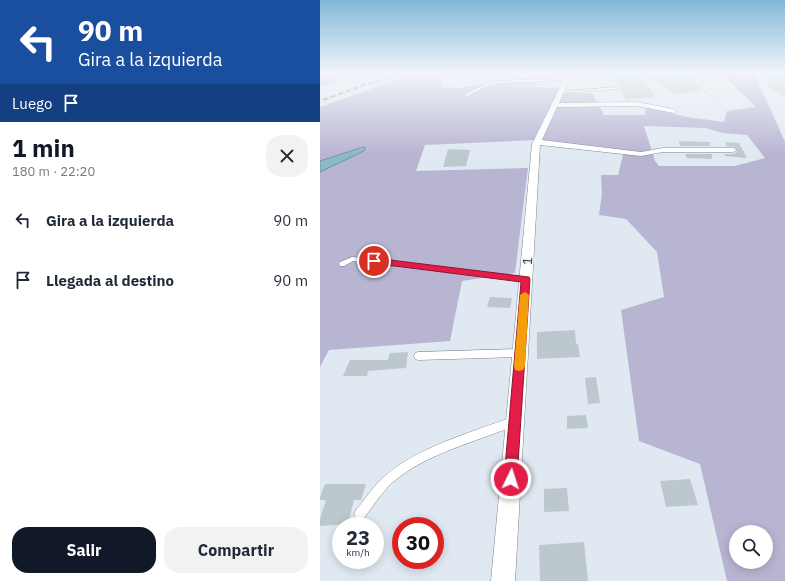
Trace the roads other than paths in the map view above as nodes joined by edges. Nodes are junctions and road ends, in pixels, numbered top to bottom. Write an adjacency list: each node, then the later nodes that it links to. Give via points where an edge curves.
1 (556, 100): 2 (street, 1)
2 (554, 105): 3 (street, via 637,104); 4 (street, 1)
3 (674, 111)
4 (537, 142): 5 (street, via 641,154 663,150); 7 (street, 1)
5 (733, 150)
6 (342, 264): 7 (lane, via 352,259)
7 (526, 279): 8 (street, 1)
8 (520, 354): 9 (lane); 10 (street, 1)
9 (418, 356)
10 (515, 421): 11 (lane, via 430,454 403,468 388,480); 12 (street, 1)
11 (360, 514)
12 (503, 581)

